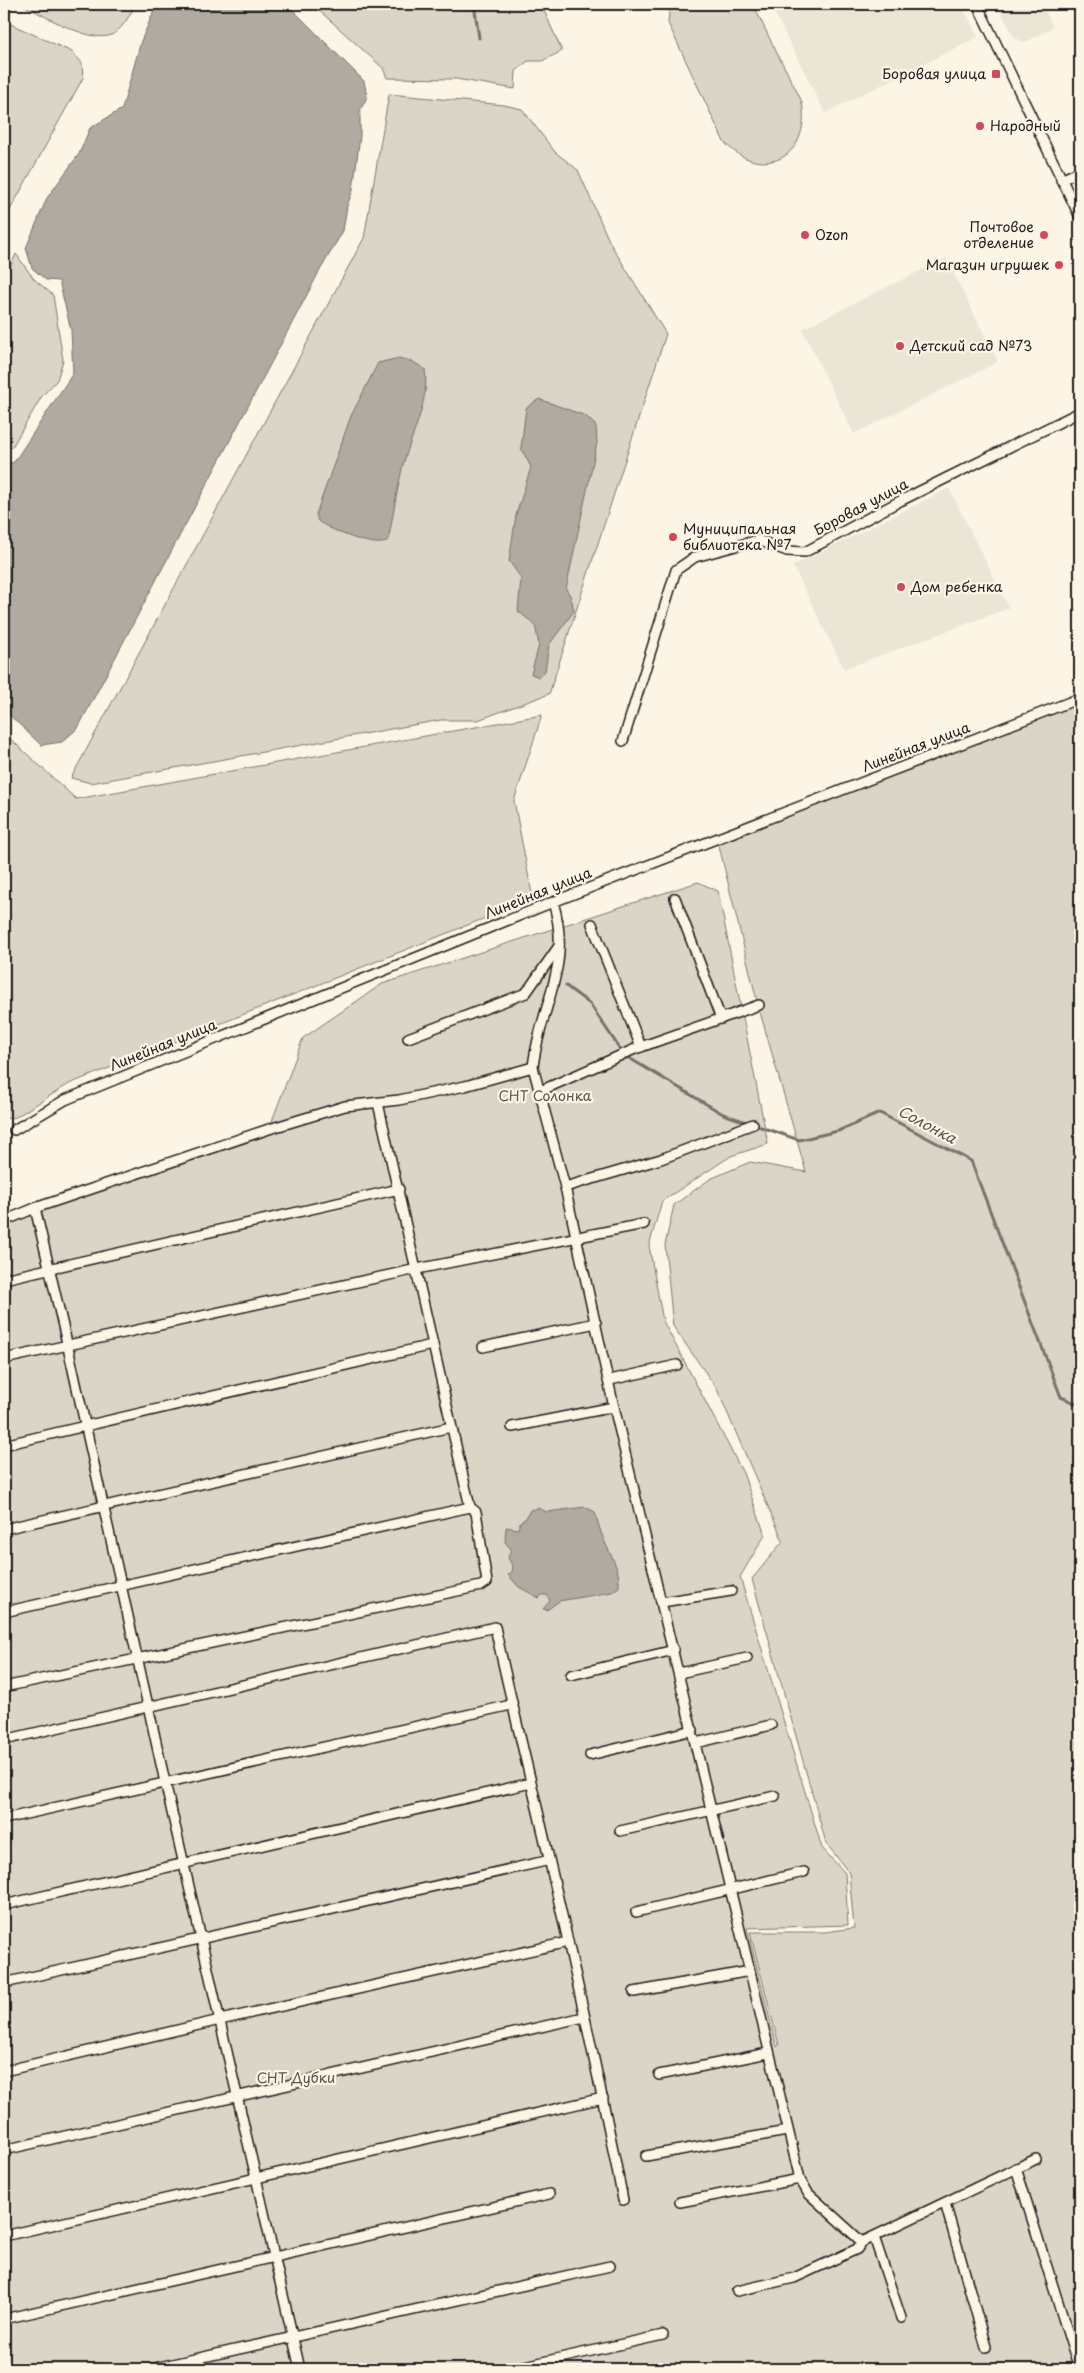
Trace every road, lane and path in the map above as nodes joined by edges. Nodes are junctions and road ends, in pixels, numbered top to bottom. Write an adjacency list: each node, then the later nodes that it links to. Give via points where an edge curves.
1 (977, 4): 3 (street)
2 (1080, 171): 3 (street)
3 (1062, 180): 4 (street)
4 (1076, 199): 5 (street)
5 (1080, 217)
6 (1080, 412): 8 (street, Боровая улица, via 805,552 787,551 758,540 695,557 676,570)
7 (1080, 698): 10 (street, Линейная улица)
8 (623, 741)
9 (674, 898): 14 (street)
10 (552, 902): 12 (street, via 559,922); 21 (street, Линейная улица, via 65,1100)
11 (592, 924): 16 (street)
12 (561, 944): 15 (street, via 526,992); 17 (street, via 557,973)
13 (758, 1006): 14 (street)
14 (721, 1019): 16 (street)
15 (408, 1038)
16 (641, 1047): 18 (street)
17 (533, 1067): 18 (street); 19 (street, via 465,1086)
18 (540, 1091): 22 (street)
19 (378, 1103): 23 (street); 24 (street, via 345,1106 269,1129)
20 (753, 1124): 22 (street, via 661,1159)
21 (14, 1130)
22 (565, 1187): 27 (street)
23 (399, 1188): 28 (street); 29 (street)
24 (35, 1208): 25 (street); 28 (street)
25 (4, 1221)
26 (644, 1224): 27 (street)
27 (576, 1236): 29 (street); 31 (street)
28 (50, 1268): 30 (street); 32 (street)
29 (417, 1269): 32 (street); 33 (street)
30 (4, 1279)
31 (596, 1322): 34 (street); 37 (street)
32 (68, 1343): 35 (street); 39 (street)
33 (432, 1345): 39 (street); 40 (street)
34 (483, 1347)
35 (4, 1359)
36 (677, 1365): 37 (street)
37 (610, 1380): 38 (street)
38 (614, 1407): 41 (street); 48 (street)
39 (86, 1426): 42 (street); 43 (street)
40 (452, 1427): 43 (street); 44 (street)
41 (512, 1427)
42 (4, 1445)
43 (103, 1506): 45 (street); 46 (street)
44 (470, 1507): 46 (street); 51 (street, via 476,1512 488,1578 480,1586)
45 (4, 1529)
46 (122, 1586): 49 (street); 51 (street)
47 (731, 1591): 48 (street)
48 (662, 1602): 50 (street)
49 (4, 1612)
50 (674, 1650): 53 (street); 54 (street)
51 (138, 1658): 55 (street); 56 (street)
52 (747, 1658): 53 (street)
53 (680, 1673): 59 (street)
54 (572, 1675)
55 (4, 1687)
56 (149, 1705): 57 (street, via 495,1627); 60 (street); 63 (street)
57 (511, 1705): 63 (street); 64 (street)
58 (771, 1725): 61 (street)
59 (693, 1730): 61 (street); 62 (street)
60 (4, 1740)
61 (696, 1743): 66 (street)
62 (590, 1755)
63 (165, 1782): 67 (street); 70 (street)
64 (530, 1783): 70 (street); 76 (street)
65 (775, 1796): 66 (street)
66 (712, 1809): 68 (street); 72 (street)
67 (4, 1819)
68 (620, 1831)
69 (546, 1861): 75 (street)
70 (184, 1864): 73 (street); 75 (street)
71 (804, 1872): 72 (street)
72 (732, 1890): 74 (street); 77 (street)
73 (4, 1905)
74 (636, 1912)
75 (202, 1938): 78 (street); 81 (street)
76 (568, 1942): 80 (street); 81 (street)
77 (750, 1972): 79 (street); 82 (street)
78 (4, 1983)
79 (634, 1992)
80 (584, 2017): 85 (street); 86 (street)
81 (220, 2020): 83 (street); 85 (street)
82 (768, 2053): 84 (street); 87 (street)
83 (4, 2071)
84 (658, 2075)
85 (237, 2097): 88 (street); 92 (street)
86 (603, 2098): 92 (street); 95 (street)
87 (788, 2131): 89 (street); 93 (street)
88 (4, 2150)
89 (646, 2156)
90 (1036, 2159): 91 (street)
91 (1016, 2168): 97 (street); 112 (street)
92 (255, 2178): 98 (street); 101 (street)
93 (800, 2179): 96 (street); 100 (street, via 808,2193)
94 (549, 2194): 101 (street)
95 (623, 2200)
96 (680, 2202)
97 (945, 2203): 99 (street); 108 (street)
98 (4, 2236)
99 (874, 2237): 100 (street); 104 (street)
100 (862, 2242): 103 (street, via 857,2249 794,2278)
101 (274, 2258): 105 (street); 107 (street)
102 (610, 2266): 107 (street)
103 (737, 2291)
104 (901, 2318)
105 (4, 2319)
106 (662, 2335): 111 (street)
107 (292, 2338): 109 (street); 110 (street)
108 (986, 2347)
109 (150, 2369)
110 (300, 2369)
111 (511, 2369)
112 (1080, 2369)

